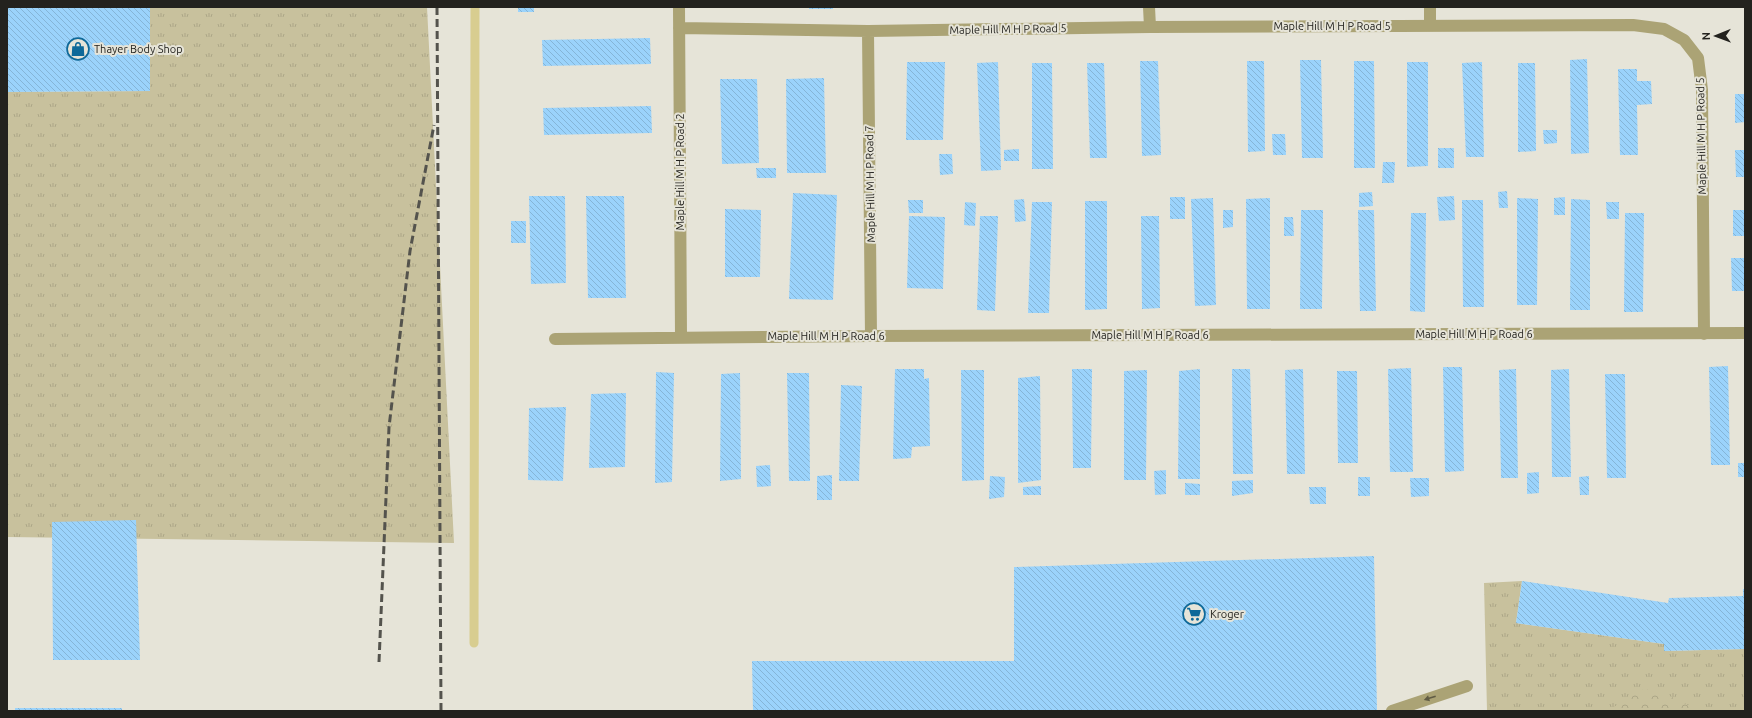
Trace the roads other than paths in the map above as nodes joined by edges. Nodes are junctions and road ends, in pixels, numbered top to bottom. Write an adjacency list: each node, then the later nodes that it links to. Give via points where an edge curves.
1 (679, 7): 6 (street, Maple Hill M H P Road 2)
2 (1149, 7): 5 (street)
3 (1430, 7): 4 (street)
4 (1430, 26): 5 (street, Maple Hill M H P Road 5); 9 (street, Maple Hill M H P Road 5, via 1633,25 1664,29 1684,40 1698,58 1702,90)
5 (1150, 27): 7 (street, Maple Hill M H P Road 5)
6 (679, 28): 7 (street, Maple Hill M H P Road 5); 11 (street, Maple Hill M H P Road 2)
7 (868, 31): 10 (street, Maple Hill M H P Road 7)
8 (1745, 333): 9 (street, Maple Hill M H P Road 6)
9 (1704, 334): 10 (street, Maple Hill M H P Road 6)
10 (871, 336): 11 (street, Maple Hill M H P Road 6)
11 (681, 337): 12 (street, Maple Hill M H P Road 6)
12 (555, 339)
13 (1467, 686): 14 (street, one-way to 14)
14 (1392, 711)

